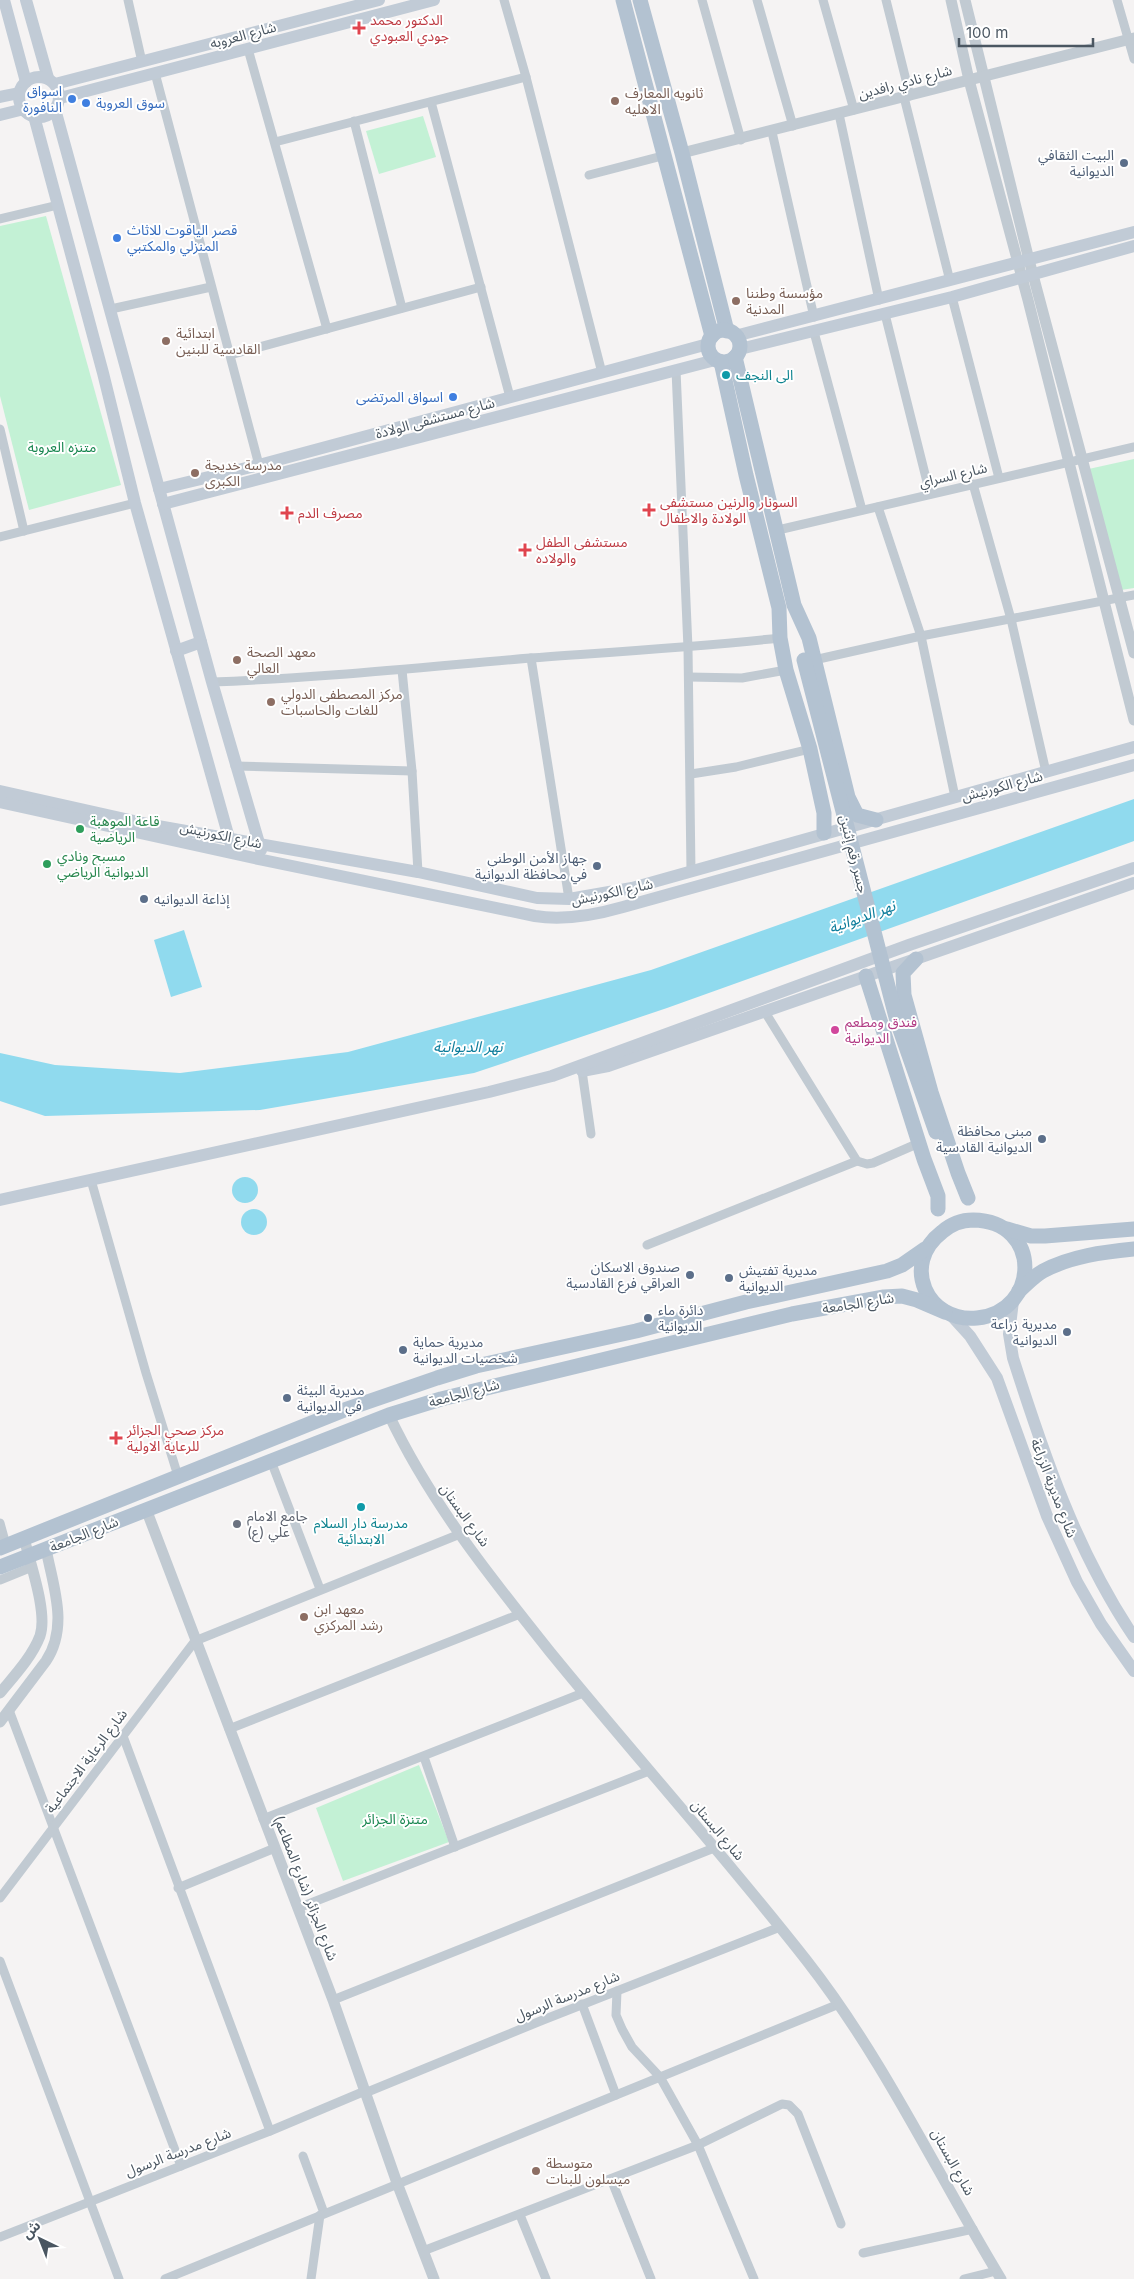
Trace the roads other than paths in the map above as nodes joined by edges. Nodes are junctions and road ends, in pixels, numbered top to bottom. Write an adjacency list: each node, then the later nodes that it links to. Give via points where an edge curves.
1 (4, 0): 25 (main road)
2 (26, 0): 24 (main road)
3 (128, 0): 19 (street)
4 (380, 0): 19 (main road, شارع العروبه)
5 (434, 0): 17 (main road, شارع العروبه)
6 (504, 0): 21 (street)
7 (623, 0): 40 (main road)
8 (640, 0): 39 (main road)
9 (702, 0): 37 (street)
10 (757, 0): 35 (street)
11 (823, 0): 30 (street)
12 (886, 0): 27 (street)
13 (951, 0): 23 (street)
14 (964, 0): 22 (street)
15 (1117, 0): 16 (street)
16 (1132, 38): 18 (street); 22 (street, شارع نادي رافدين)
17 (248, 49): 20 (main road, شارع العروبه); 38 (street)
18 (1134, 59)
19 (142, 62): 24 (main road, شارع العروبه)
20 (154, 74): 29 (main road, شارع العروبه); 49 (street)
21 (526, 77): 28 (street); 66 (street)
22 (984, 78): 23 (street, شارع نادي رافدين); 46 (street)
23 (969, 80): 27 (street, شارع نادي رافدين); 46 (street)
24 (51, 81): 25 (main road, via 38,77); 29 (main road, via 59,91)
25 (22, 87): 26 (main road); 31 (main road)
26 (0, 97)
27 (907, 97): 30 (street, شارع نادي رافدين); 48 (street)
28 (431, 102): 34 (street); 50 (street)
29 (57, 104): 31 (main road, via 44,116); 54 (main road)
30 (854, 110): 32 (street, شارع نادي رافدين)
31 (29, 113): 33 (main road); 42 (main road)
32 (839, 114): 35 (street, شارع نادي رافدين); 52 (street)
33 (0, 115)
34 (354, 121): 38 (street); 53 (street)
35 (793, 126): 36 (street, شارع نادي رافدين)
36 (772, 132): 37 (street, شارع نادي رافدين); 56 (street)
37 (741, 140): 39 (street, شارع نادي رافدين)
38 (275, 142): 57 (street)
39 (682, 153): 61 (main road)
40 (666, 155): 41 (street); 61 (main road)
41 (589, 175)
42 (58, 205): 43 (street); 60 (main road)
43 (0, 220)
44 (1134, 232): 46 (main road)
45 (1134, 246): 47 (main road)
46 (1023, 262): 47 (street); 48 (main road)
47 (1028, 277): 51 (main road); 72 (street); 73 (street)
48 (950, 281): 52 (main road)
49 (211, 287): 54 (street); 62 (street)
50 (481, 287): 53 (street); 67 (street)
51 (952, 297): 55 (main road); 75 (street)
52 (879, 300): 56 (main road)
53 (402, 308): 57 (street)
54 (111, 309): 59 (main road)
55 (885, 314): 58 (main road); 78 (street)
56 (814, 317): 61 (main road)
57 (327, 329): 62 (street)
58 (814, 332): 61 (main road); 82 (street)
59 (118, 340): 60 (main road, via 116,348 110,352 101,350); 63 (main road)
60 (95, 342): 65 (main road)
61 (724, 347): 64 (main road, شارع مستشفى الولادة); 66 (main road, شارع مستشفى الولادة); 83 (main road); 89 (main road, via 746,475)
62 (230, 355): 74 (street)
63 (126, 366): 65 (main road, via 120,360 113,360 106,364); 77 (main road)
64 (676, 370): 70 (main road, شارع مستشفى الولادة); 94 (street)
65 (104, 373): 79 (main road)
66 (602, 373): 67 (main road, شارع مستشفى الولادة)
67 (510, 398): 68 (main road, شارع مستشفى الولادة)
68 (417, 422): 70 (main road); 74 (main road, شارع مستشفى الولادة)
69 (0, 428): 84 (street)
70 (420, 438): 80 (main road, شارع مستشفى الولادة)
71 (1134, 448): 72 (street, شارع السراي)
72 (1082, 459): 73 (street, شارع السراي); 87 (street)
73 (1069, 462): 75 (street, شارع السراي); 88 (street)
74 (259, 465): 77 (main road, شارع مستشفى الولادة)
75 (999, 478): 76 (street, شارع السراي)
76 (973, 484): 78 (street, شارع السراي); 90 (street)
77 (159, 489): 80 (main road)
78 (930, 494): 81 (street, شارع السراي)
79 (135, 503): 84 (street); 95 (main road)
80 (163, 504): 93 (main road)
81 (878, 507): 82 (street, شارع السراي); 91 (street)
82 (862, 510): 83 (street, شارع السراي)
83 (778, 530): 98 (main road, via 794,605)
84 (24, 531): 85 (street)
85 (0, 537)
86 (1134, 595): 87 (street)
87 (1120, 598): 88 (street); 96 (street)
88 (1103, 603): 90 (street); 102 (street)
89 (779, 608): 92 (main road); 98 (main road)
90 (1011, 619): 91 (street); 109 (street)
91 (921, 636): 98 (street); 113 (street)
92 (780, 638): 94 (street); 98 (main road)
93 (201, 642): 95 (main road); 101 (main road)
94 (688, 648): 97 (street); 100 (street)
95 (176, 651): 117 (main road)
96 (1134, 653)
97 (532, 658): 99 (street); 129 (street)
98 (800, 665): 100 (street, via 742,678); 104 (main road); 115 (main road, via 850,804 857,815); 140 (main road, جسر رقم إثنين, via 870,956)
99 (402, 670): 101 (street); 108 (street)
100 (689, 677): 111 (street)
101 (212, 682): 107 (main road)
102 (1134, 720)
103 (1134, 747): 105 (main road, شارع الكورنيش)
104 (810, 749): 111 (street); 116 (main road, via 825,818)
105 (1106, 756): 109 (main road, شارع الكورنيش); 110 (main road)
106 (1134, 765): 110 (main road, شارع الكورنيش)
107 (235, 766): 108 (street); 118 (main road)
108 (412, 770): 124 (street)
109 (1046, 772): 113 (main road, شارع الكورنيش)
110 (1109, 772): 130 (main road, شارع الكورنيش)
111 (691, 774): 123 (street)
112 (0, 791): 117 (main road, شارع الكورنيش)
113 (955, 797): 115 (main road, شارع الكورنيش)
114 (0, 802): 119 (main road, شارع الكورنيش)
115 (876, 820): 116 (main road, شارع الكورنيش)
116 (824, 833): 123 (main road, شارع الكورنيش)
117 (230, 840): 118 (main road, شارع الكورنيش); 119 (main road)
118 (259, 845): 120 (main road); 121 (main road, شارع الكورنيش)
119 (234, 853): 120 (main road, شارع الكورنيش)
120 (264, 860): 126 (main road, شارع الكورنيش)
121 (381, 865): 124 (main road, شارع الكورنيش); 126 (main road)
122 (1134, 868): 132 (main road)
123 (691, 871): 127 (main road, شارع الكورنيش)
124 (418, 872): 128 (main road, شارع الكورنيش)
125 (1134, 883): 133 (main road)
126 (378, 884): 131 (main road, شارع الكورنيش)
127 (612, 893): 129 (main road, شارع الكورنيش); 130 (main road)
128 (550, 899): 129 (main road, شارع الكورنيش); 131 (main road)
129 (569, 899)
130 (613, 910): 131 (main road, شارع الكورنيش)
131 (546, 918)
132 (909, 945): 133 (main road); 134 (main road)
133 (916, 959): 135 (main road); 145 (main road, via 903,973 904,994 931,1092)
134 (862, 962): 135 (main road); 138 (main road)
135 (866, 976): 136 (main road); 140 (main road)
136 (764, 1012): 137 (main road); 141 (street)
137 (582, 1072): 138 (main road); 139 (street)
138 (552, 1076): 142 (main road)
139 (591, 1134)
140 (927, 1137): 141 (street, via 872,1163); 145 (main road); 151 (main road, via 939,1174 941,1198)
141 (858, 1161): 150 (street)
142 (91, 1180): 143 (main road); 161 (street)
143 (52, 1189): 144 (main road); 146 (main road)
144 (0, 1191)
145 (968, 1198): 147 (main road)
146 (0, 1200)
147 (990, 1221): 148 (main road); 151 (main road, via 958,1222 944,1230)
148 (1007, 1229): 149 (main road, via 1031,1236 1045,1236); 153 (main road, via 1020,1245 1022,1253 1023,1278)
149 (1134, 1229)
150 (647, 1245)
151 (927, 1247): 154 (main road, via 921,1263 923,1285 931,1299); 155 (main road, شارع الجامعة, via 902,1265 887,1271)
152 (1134, 1249): 153 (main road, via 1096,1253 1056,1265 1042,1271)
153 (1016, 1296): 154 (main road, via 1002,1310 990,1316 964,1318); 173 (main road, شارع مديرية الزراعة, via 1009,1334 1013,1358 1061,1499 1093,1567)
154 (948, 1313): 156 (main road, شارع الجامعة, via 902,1296 884,1297 792,1314); 177 (main road, شارع مديرية الزراعة, via 970,1336 997,1378 1046,1516 1077,1582)
155 (436, 1378): 156 (main road); 157 (main road, شارع الجامعة)
156 (441, 1399): 158 (main road, شارع الجامعة)
157 (344, 1410): 159 (main road); 161 (main road, شارع الجامعة)
158 (389, 1415): 159 (main road, شارع الجامعة); 164 (street, شارع البستان, via 421,1478)
159 (350, 1431): 160 (main road, شارع الجامعة)
160 (271, 1461): 162 (main road, شارع الجامعة); 171 (street)
161 (178, 1476): 165 (main road, شارع الجامعة)
162 (146, 1509): 167 (main road, شارع الجامعة); 174 (street, شارع الجزائر (شارع المطاعم))
163 (0, 1523): 166 (street)
164 (460, 1534): 171 (street); 172 (street, شارع البستان)
165 (24, 1538): 166 (main road, شارع الجامعة); 168 (street)
166 (2, 1549): 169 (main road)
167 (46, 1549): 168 (main road, شارع الجامعة); 176 (street, via 60,1621)
168 (30, 1561): 169 (main road, شارع الجامعة); 170 (street); 175 (street, via 43,1619 40,1638)
169 (0, 1566)
170 (0, 1580)
171 (320, 1589): 174 (street)
172 (520, 1614): 179 (street, شارع البستان); 182 (street)
173 (1134, 1637)
174 (195, 1641): 182 (street, شارع الجزائر (شارع المطاعم)); 183 (street, شارع الرعاية الاجتماعية)
175 (34, 1648): 176 (street); 178 (street)
176 (49, 1657): 180 (street)
177 (1134, 1671)
178 (0, 1693)
179 (583, 1693): 184 (street); 185 (street, شارع البستان)
180 (9, 1710): 181 (street); 187 (street)
181 (0, 1722)
182 (229, 1729): 186 (street, شارع الجزائر (شارع المطاعم))
183 (123, 1736): 187 (street, شارع الرعاية الاجتماعية); 191 (street)
184 (424, 1757): 186 (street); 188 (street)
185 (649, 1771): 188 (street); 190 (street, شارع البستان)
186 (263, 1819): 189 (street, شارع الجزائر (شارع المطاعم))
187 (53, 1828): 192 (street, شارع الرعاية الاجتماعية); 206 (street)
188 (455, 1847): 193 (street)
189 (275, 1848): 191 (street); 193 (street, شارع الجزائر (شارع المطاعم))
190 (714, 1848): 194 (street, شارع البستان); 197 (street)
191 (178, 1888): 203 (street)
192 (0, 1898)
193 (298, 1908): 197 (street, شارع الجزائر (شارع المطاعم))
194 (780, 1928): 196 (street, شارع مدرسة الرسول); 199 (street, شارع البستان)
195 (0, 1961): 209 (street)
196 (618, 1991): 198 (street, شارع مدرسة الرسول); 200 (street, via 616,2015 622,2029 632,2047)
197 (334, 2000): 201 (street, شارع الجزائر (شارع المطاعم))
198 (582, 2004): 201 (street, شارع مدرسة الرسول); 202 (street)
199 (839, 2004): 200 (street); 213 (street, شارع البستان, via 906,2109)
200 (660, 2077): 202 (street); 204 (street)
201 (365, 2092): 203 (street, شارع مدرسة الرسول); 208 (street, شارع الجزائر (شارع المطاعم))
202 (616, 2095): 208 (street)
203 (270, 2131): 206 (street, شارع مدرسة الرسول)
204 (698, 2145): 207 (street); 212 (street, via 782,2104 789,2105 798,2114); 224 (street)
205 (303, 2156): 210 (street)
206 (181, 2166): 209 (street, شارع مدرسة الرسول)
207 (611, 2179): 211 (street); 223 (street)
208 (397, 2183): 210 (street); 215 (street, شارع الجزائر (شارع المطاعم))
209 (91, 2201): 214 (street, شارع مدرسة الرسول); 218 (street)
210 (322, 2214): 219 (street); 220 (street)
211 (520, 2215): 215 (street); 222 (street)
212 (841, 2224)
213 (973, 2228): 216 (street); 217 (street, شارع البستان)
214 (0, 2237)
215 (423, 2251): 221 (street, شارع الجزائر (شارع المطاعم))
216 (863, 2253)
217 (999, 2275): 225 (street)
218 (119, 2279)
219 (165, 2279)
220 (311, 2279)
221 (433, 2279)
222 (546, 2279)
223 (651, 2279)
224 (754, 2279)
225 (964, 2279)

